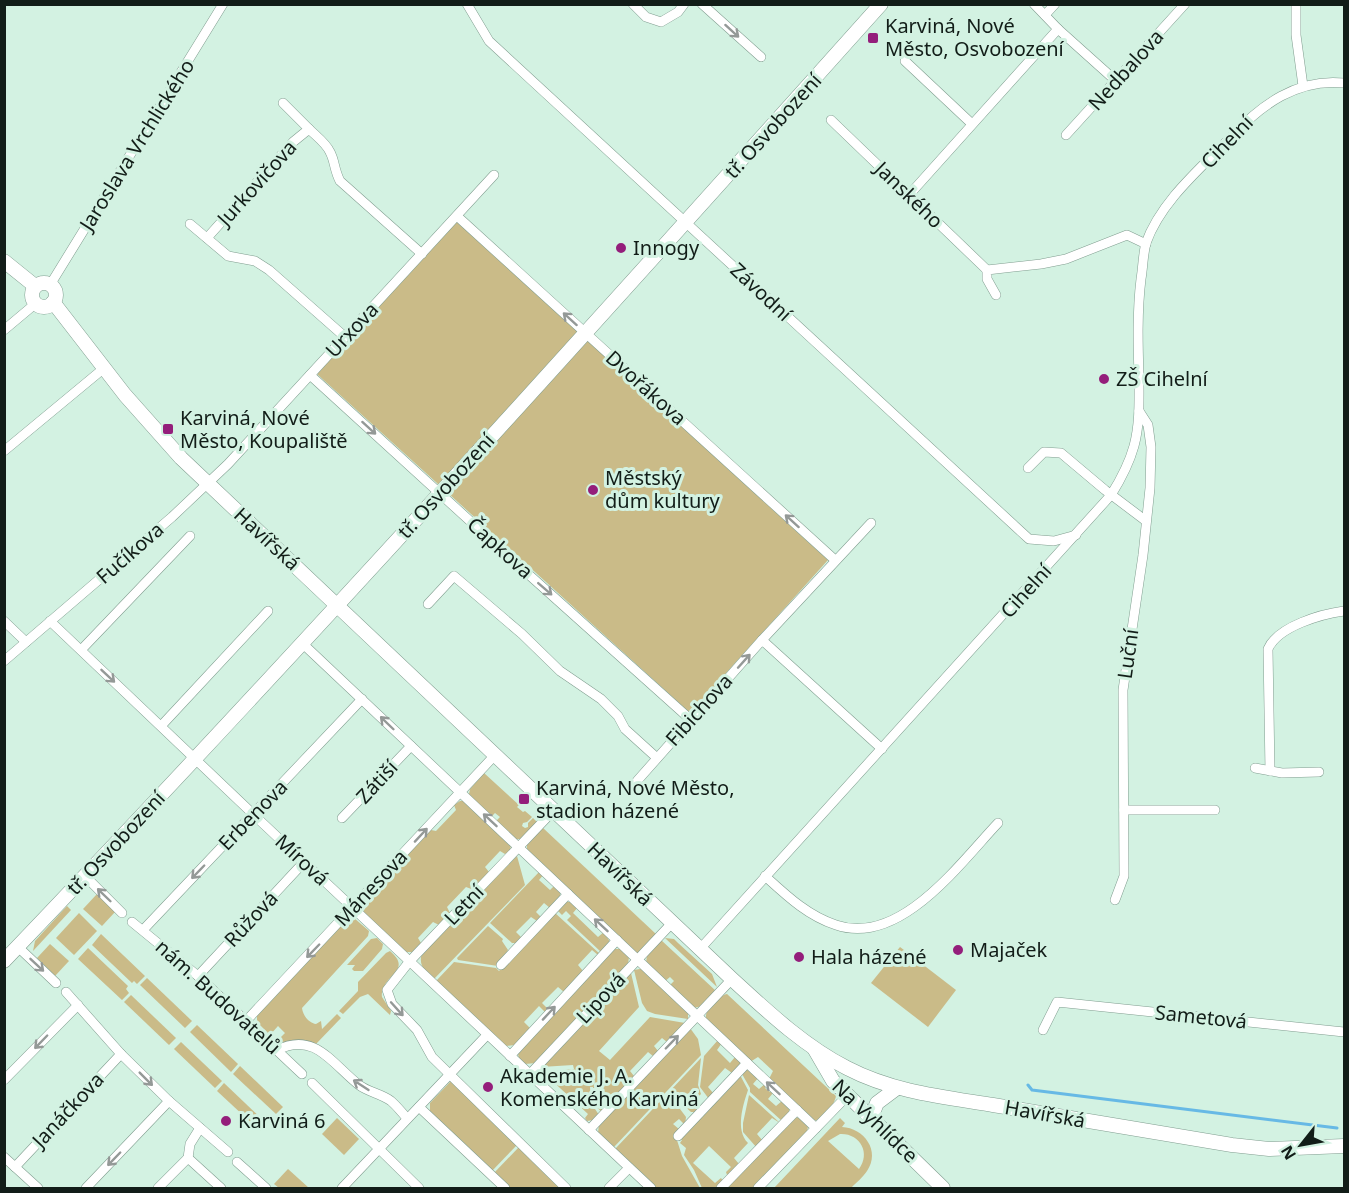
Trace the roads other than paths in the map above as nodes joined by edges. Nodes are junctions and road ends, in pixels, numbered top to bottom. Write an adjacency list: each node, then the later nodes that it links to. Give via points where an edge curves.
1 (223, 4): 33 (street, Jaroslava Vrchlického)
2 (467, 4): 27 (street, Závodní, via 489,41)
3 (633, 4): 4 (street, via 646,17 661,22)
4 (684, 4)
5 (702, 4): 13 (street, one-way to 13)
6 (881, 4): 27 (street, tř. Osvobození)
7 (1034, 4): 11 (street)
8 (1055, 4): 11 (street)
9 (1185, 4): 15 (street, Nedbalova)
10 (1296, 4): 17 (street)
11 (1046, 15): 12 (street)
12 (1058, 30): 15 (street); 20 (street)
13 (761, 57)
14 (905, 61): 20 (street)
15 (1116, 81): 22 (street, Nedbalova)
16 (1344, 83): 17 (street, Cihelní)
17 (1303, 86): 29 (street, Cihelní, via 1267,103 1236,131 1159,216)
18 (283, 103): 21 (street, Jurkovičova)
19 (831, 120): 24 (street, Janského)
20 (972, 124): 24 (street)
21 (309, 129): 28 (street, Jurkovičova); 30 (street, Jurkovičova, via 329,149 340,181)
22 (1066, 135)
23 (494, 176): 25 (street, Urxova)
24 (909, 195): 32 (street, Janského)
25 (457, 216): 30 (street, Urxova); 39 (street, Dvořákova, one-way to 25)
26 (190, 224): 28 (street, Jurkovičova)
27 (686, 224): 39 (street, tř. Osvobození); 51 (street, Závodní, via 1029,539 1054,541)
28 (207, 238): 40 (street, Jurkovičova, via 228,256 255,261 269,270)
29 (1146, 244): 32 (street, via 1127,235 1066,259); 43 (street, Cihelní, via 1138,303)
30 (422, 254): 40 (street, Urxova)
31 (4, 261): 34 (street)
32 (987, 274): 35 (street, Janského)
33 (50, 285): 34 (street); 36 (street, via 56,295)
34 (35, 286): 37 (street)
35 (996, 295)
36 (53, 302): 37 (street, via 43,307); 41 (street, Havířská)
37 (35, 303): 38 (street)
38 (4, 330)
39 (585, 333): 47 (street, tř. Osvobození); 53 (street, Dvořákova, one-way to 39)
40 (345, 337): 42 (street, Urxova)
41 (103, 369): 44 (street); 46 (street, Havířská, via 151,427)
42 (310, 375): 46 (street, Urxova); 47 (street, Čapkova, one-way to 47)
43 (1139, 411): 48 (street, Cihelní, via 1135,444); 49 (street, Luční, via 1148,424 1151,447)
44 (4, 452)
45 (1028, 468): 48 (street, via 1044,452 1060,453)
46 (207, 483): 55 (street, Havířská); 59 (street, Fučíkova)
47 (440, 493): 55 (street, tř. Osvobození); 66 (street, Čapkova, one-way to 66)
48 (1111, 495): 49 (street); 51 (street, Cihelní)
49 (1146, 521): 79 (street, Luční, via 1123,690)
50 (871, 523): 53 (street, Fibichova)
51 (1076, 535): 69 (street, Cihelní)
52 (190, 536): 63 (street, Fučíkova)
53 (835, 561): 60 (street, Fibichova)
54 (428, 604): 71 (street, via 454,576 560,671 601,699 625,729)
55 (338, 606): 62 (street, tř. Osvobození); 70 (street, Havířská)
56 (268, 611): 67 (street)
57 (1344, 612): 74 (street, via 1311,619 1278,635 1270,644)
58 (4, 621): 61 (street)
59 (50, 621): 61 (street, Fučíkova); 63 (street)
60 (762, 640): 66 (street, Fibichova, one-way to 60); 69 (street)
61 (26, 642): 64 (street, Fučíkova)
62 (302, 643): 65 (street); 72 (street, tř. Osvobození)
63 (81, 651): 67 (street, one-way to 67)
64 (4, 661)
65 (362, 699): 68 (street, one-way to 65); 81 (street, Erbenova)
66 (691, 720): 71 (street, Fibichova)
67 (161, 726): 72 (street)
68 (411, 746): 77 (street); 82 (street, Zátiší)
69 (882, 749): 86 (street, Cihelní)
70 (495, 755): 77 (street, Mánesova); 78 (street, Havířská)
71 (657, 758): 76 (street, Fibichova)
72 (194, 759): 81 (street, Mírová); 87 (street, tř. Osvobození)
73 (1255, 768): 74 (street)
74 (1270, 771): 75 (street)
75 (1319, 772)
76 (637, 781)
77 (460, 792): 84 (street, one-way to 77); 90 (street, Mánesova, one-way to 77)
78 (554, 810): 84 (street, Letní); 93 (street, Havířská)
79 (1124, 810): 80 (street); 89 (street, Luční, via 1124,876)
80 (1215, 810)
81 (254, 815): 85 (street, Mírová); 94 (street, Erbenova, one-way to 94)
82 (342, 818)
83 (998, 823): 86 (street, via 933,893 897,919 862,930 837,926 813,914)
84 (519, 848): 88 (street); 100 (street, Letní)
85 (304, 862): 90 (street, Mírová); 102 (street, Růžová)
86 (765, 876): 97 (street, Cihelní)
87 (86, 877): 91 (street, one-way to 87); 96 (street, tř. Osvobození)
88 (568, 894): 95 (street, one-way to 88); 101 (street)
89 (1115, 900)
90 (353, 908): 100 (street, Mírová); 108 (street, Mánesova, one-way to 108)
91 (122, 913)
92 (132, 922): 94 (street, nám. Budovatelů)
93 (672, 923): 97 (street, Havířská); 98 (street, Lipová)
94 (143, 930): 102 (street, nám. Budovatelů)
95 (617, 940): 98 (street); 115 (street, Lipová, one-way to 95)
96 (18, 947): 99 (street, tř. Osvobození); 104 (street, one-way to 104)
97 (700, 949): 103 (street, Havířská)
98 (637, 959): 107 (street); 118 (street, Lipová)
99 (4, 961)
100 (409, 962): 111 (street, Mírová); 119 (street, one-way to 119, via 387,990 387,996 417,1029 432,1057)
101 (501, 965)
102 (198, 976): 108 (street, nám. Budovatelů)
103 (732, 979): 107 (street); 112 (street, Havířská)
104 (56, 983)
105 (66, 992): 106 (street)
106 (78, 1005): 114 (street); 120 (street, one-way to 120)
107 (697, 1016): 116 (street); 131 (street, one-way to 107)
108 (246, 1021): 113 (street, nám. Budovatelů)
109 (1043, 1029): 110 (street, Sametová, via 1057,1002)
110 (1344, 1032)
111 (487, 1035): 115 (street, Mírová); 119 (street)
112 (814, 1048): 122 (street, Havířská, via 848,1068); 123 (street, Na Vyhlídce, via 826,1073)
113 (277, 1050): 117 (street, nám. Budovatelů); 127 (street, one-way to 113, via 391,1101 361,1086 320,1050 304,1043)
114 (121, 1054): 124 (street, one-way to 124); 139 (street, Janáčkova)
115 (510, 1056): 118 (street, Mírová)
116 (747, 1063): 126 (street, one-way to 116); 132 (street)
117 (302, 1074)
118 (530, 1074): 131 (street, Mírová)
119 (450, 1076): 125 (street); 149 (street)
120 (4, 1080)
121 (312, 1083): 134 (street)
122 (897, 1088): 128 (street, via 877,1103); 133 (street, Havířská, via 1232,1145)
123 (848, 1095): 128 (street, Na Vyhlídce); 130 (street)
124 (169, 1101): 129 (street); 142 (street, one-way to 142)
125 (419, 1107): 127 (street); 148 (street)
126 (797, 1110): 130 (street); 152 (street)
127 (407, 1118): 134 (street)
128 (871, 1118): 154 (street, Na Vyhlídce)
129 (200, 1128): 135 (street); 137 (street, via 190,1144)
130 (816, 1128): 153 (street)
131 (589, 1130): 140 (street, Mírová)
132 (678, 1136)
133 (1343, 1148)
134 (380, 1149): 146 (street); 147 (street)
135 (228, 1152)
136 (4, 1157): 139 (street)
137 (188, 1158): 143 (street); 144 (street)
138 (237, 1162): 145 (street)
139 (15, 1167): 141 (street)
140 (629, 1168): 150 (street); 151 (street, Mírová)
141 (38, 1188)
142 (86, 1188)
143 (158, 1188)
144 (221, 1188)
145 (266, 1188)
146 (342, 1188)
147 (419, 1188)
148 (505, 1188)
149 (566, 1188)
150 (609, 1188)
151 (651, 1188)
152 (721, 1188)
153 (759, 1188)
154 (943, 1188)

